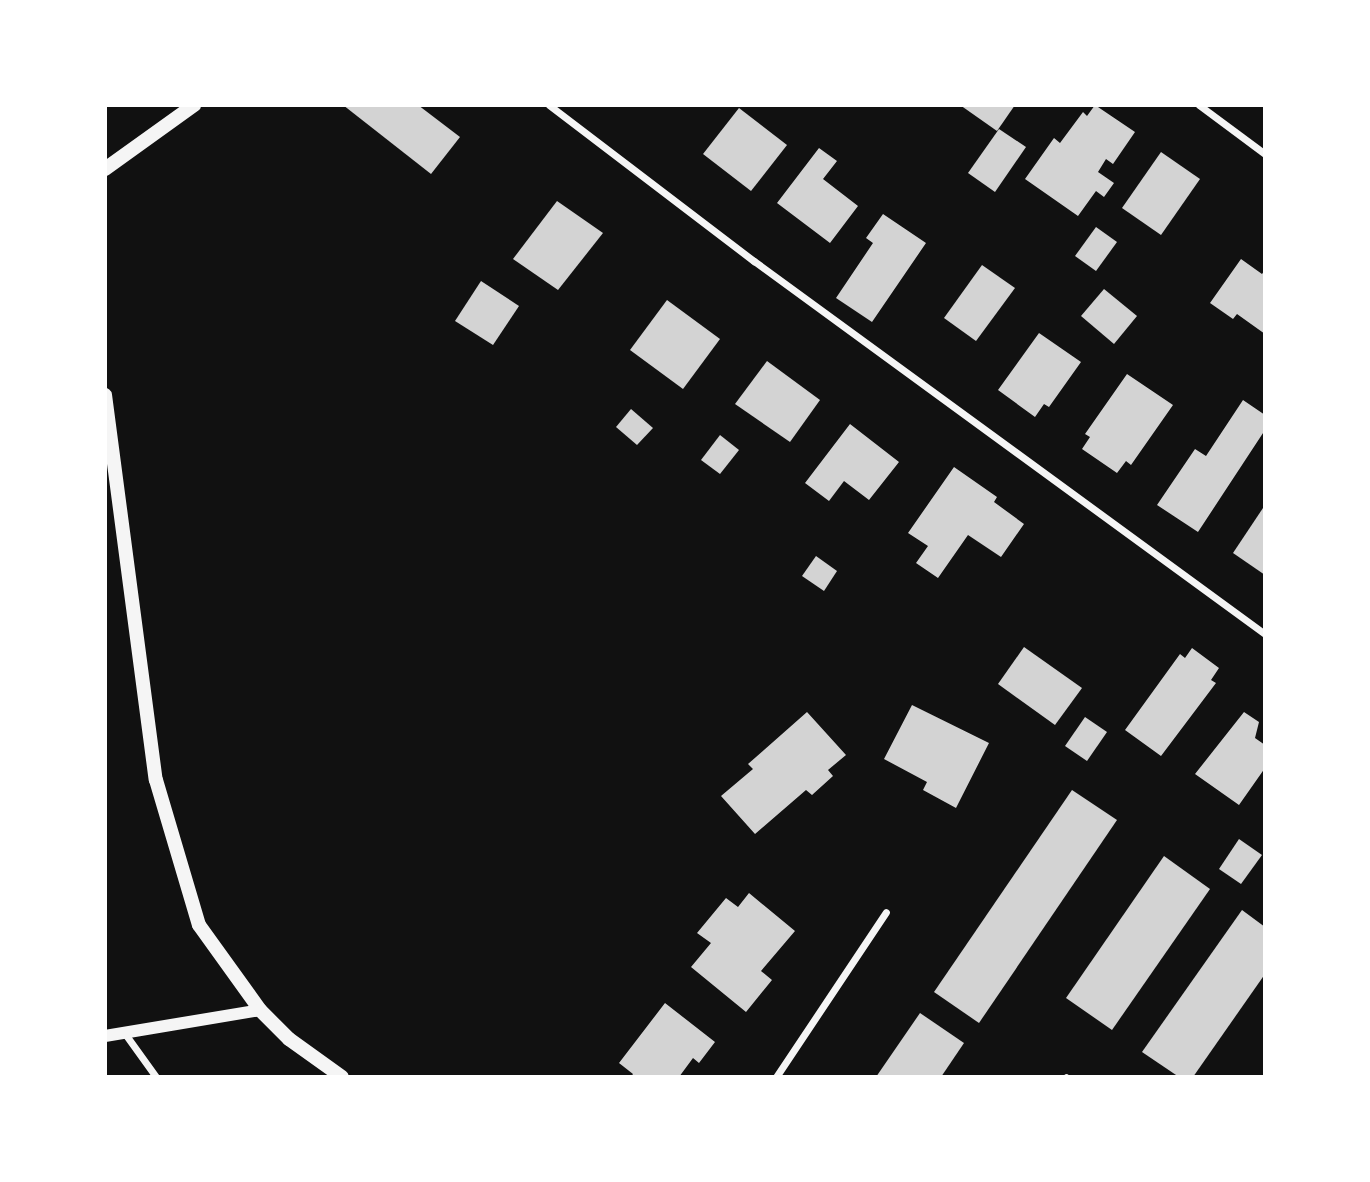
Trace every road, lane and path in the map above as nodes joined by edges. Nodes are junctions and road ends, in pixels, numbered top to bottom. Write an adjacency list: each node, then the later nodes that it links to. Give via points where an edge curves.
1 (194, 105): 5 (main road)
2 (549, 105): 7 (street, via 754,261)
3 (1199, 105): 4 (street)
4 (1265, 154)
5 (105, 169)
6 (105, 395): 9 (main road, via 156,780 200,925)
7 (1265, 634)
8 (886, 912): 14 (street)
9 (260, 1010): 10 (street); 13 (main road, via 289,1039)
10 (122, 1030): 11 (street); 12 (street)
11 (105, 1035)
12 (156, 1077)
13 (342, 1077)
14 (776, 1077)

